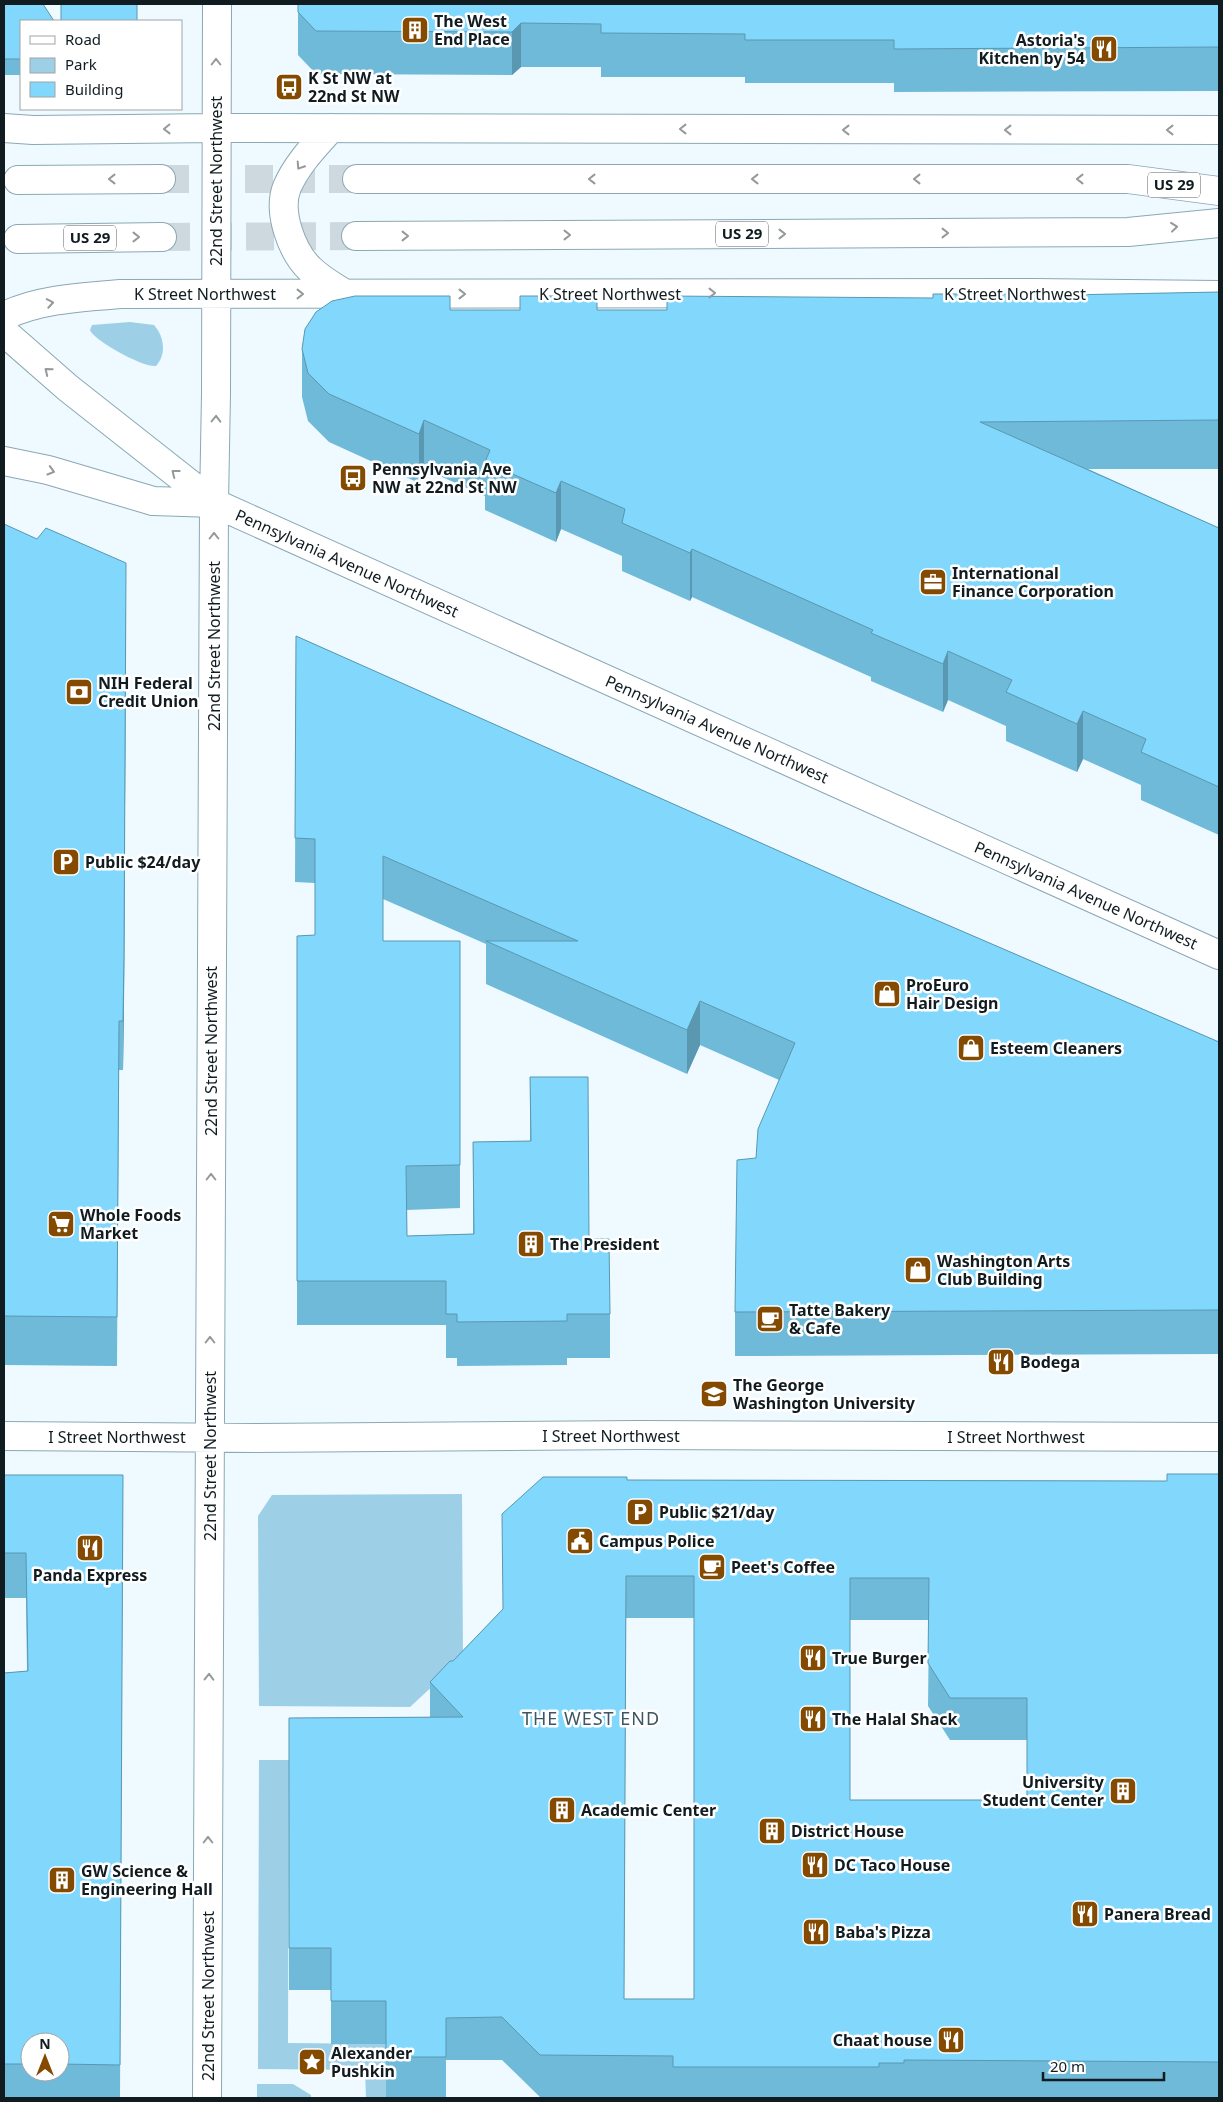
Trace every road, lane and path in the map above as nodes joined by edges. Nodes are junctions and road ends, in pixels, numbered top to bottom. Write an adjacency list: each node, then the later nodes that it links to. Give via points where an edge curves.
1 (217, 4): 3 (main road, 22nd Street Northwest, one-way to 1)
2 (4, 128): 3 (main road, one-way to 2)
3 (216, 128): 4 (main road); 14 (main road, 22nd Street Northwest)
4 (331, 128): 5 (main road, one-way to 4); 15 (main road, one-way to 15, via 306,155 286,189 284,211 287,229 298,254 310,269)
5 (1219, 130)
6 (357, 178): 9 (main road, US 29, one-way to 6, via 1128,179)
7 (161, 179): 8 (main road, one-way to 8)
8 (18, 180)
9 (1219, 191)
10 (1219, 222): 11 (main road, US 29, one-way to 10, via 1128,232)
11 (356, 236)
12 (162, 238): 13 (main road, US 29, one-way to 12)
13 (18, 239)
14 (215, 294): 15 (main road, K Street Northwest, one-way to 15); 17 (main road, K Street Northwest, one-way to 14, via 19,308 84,296); 20 (main road, 22nd Street Northwest, one-way to 14)
15 (345, 294): 16 (main road, K Street Northwest, one-way to 16, via 1034,293)
16 (1219, 296)
17 (4, 316)
18 (4, 332): 20 (main road, Pennsylvania Avenue Northwest, one-way to 18)
19 (4, 461): 20 (main road, Pennsylvania Avenue Northwest, one-way to 20, via 48,470 153,501)
20 (214, 503): 21 (main road, Pennsylvania Avenue Northwest); 23 (main road, 22nd Street Northwest, one-way to 20)
21 (1219, 955)
22 (4, 1436): 23 (main road, I Street Northwest)
23 (209, 1437): 24 (main road, I Street Northwest); 25 (main road, 22nd Street Northwest, one-way to 23)
24 (1219, 1437)
25 (207, 2098)

